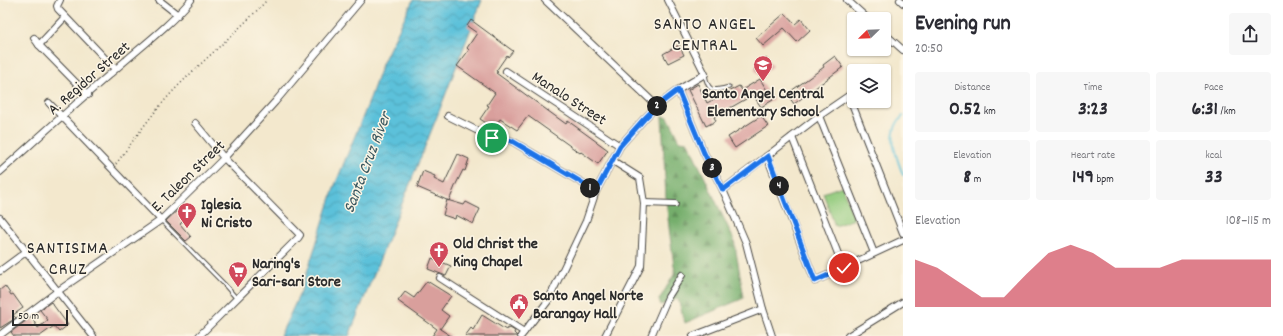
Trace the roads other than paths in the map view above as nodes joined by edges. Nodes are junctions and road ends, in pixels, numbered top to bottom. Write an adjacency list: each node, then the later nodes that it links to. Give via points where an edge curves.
1 (60, 0): 12 (street, via 57,6)
2 (159, 0): 11 (street)
3 (191, 0): 11 (street, A. Regidor Street)
4 (360, 0): 34 (street, E. Taleon Street, via 275,102)
5 (545, 0): 25 (street)
6 (668, 0): 19 (street)
7 (847, 0): 10 (street)
8 (900, 0): 9 (street)
9 (903, 3)
10 (860, 12)
11 (178, 15): 17 (street, A. Regidor Street)
12 (65, 17): 15 (street); 17 (street)
13 (34, 38): 15 (street)
14 (891, 39): 16 (street)
15 (40, 45): 22 (street)
16 (903, 50)
17 (116, 69): 22 (street, A. Regidor Street)
18 (506, 70): 32 (street, Manalo Street)
19 (705, 74): 20 (lane, via 710,89 714,91); 21 (street)
20 (729, 87)
21 (678, 90): 25 (street); 37 (street, via 704,153)
22 (88, 95): 27 (street, A. Regidor Street)
23 (847, 97): 29 (street)
24 (49, 103): 27 (street)
25 (657, 106): 32 (street)
26 (857, 108): 43 (street)
27 (62, 116): 36 (street, A. Regidor Street); 42 (street)
28 (448, 116): 38 (street, via 492,138 512,141)
29 (819, 116): 31 (street); 46 (street)
30 (195, 123): 34 (street)
31 (792, 137): 33 (street); 47 (street)
32 (620, 146): 35 (street)
33 (768, 156): 37 (street); 47 (street, via 815,281)
34 (224, 158): 42 (street, E. Taleon Street); 52 (street, via 300,235)
35 (613, 161): 38 (street); 39 (street, via 640,178)
36 (0, 172)
37 (723, 190): 54 (street, via 746,243)
38 (596, 191): 55 (street, via 586,221 548,301)
39 (644, 203): 40 (street); 59 (street, via 641,266)
40 (675, 204)
41 (0, 218): 45 (street)
42 (161, 220): 51 (street, E. Taleon Street); 52 (lane)
43 (903, 233)
44 (903, 240): 46 (street)
45 (27, 251): 48 (street); 51 (street)
46 (874, 253): 47 (street)
47 (844, 268)
48 (0, 271)
49 (682, 275): 60 (street, via 668,297)
50 (440, 278): 55 (street)
51 (58, 291): 56 (street, E. Taleon Street); 57 (street)
52 (237, 299): 58 (street)
53 (903, 302): 63 (street)
54 (763, 309): 61 (street); 62 (street)
55 (523, 334)
56 (0, 335)
57 (93, 336)
58 (199, 336)
59 (605, 336)
60 (651, 336)
61 (693, 336)
62 (772, 336)
63 (848, 336)

